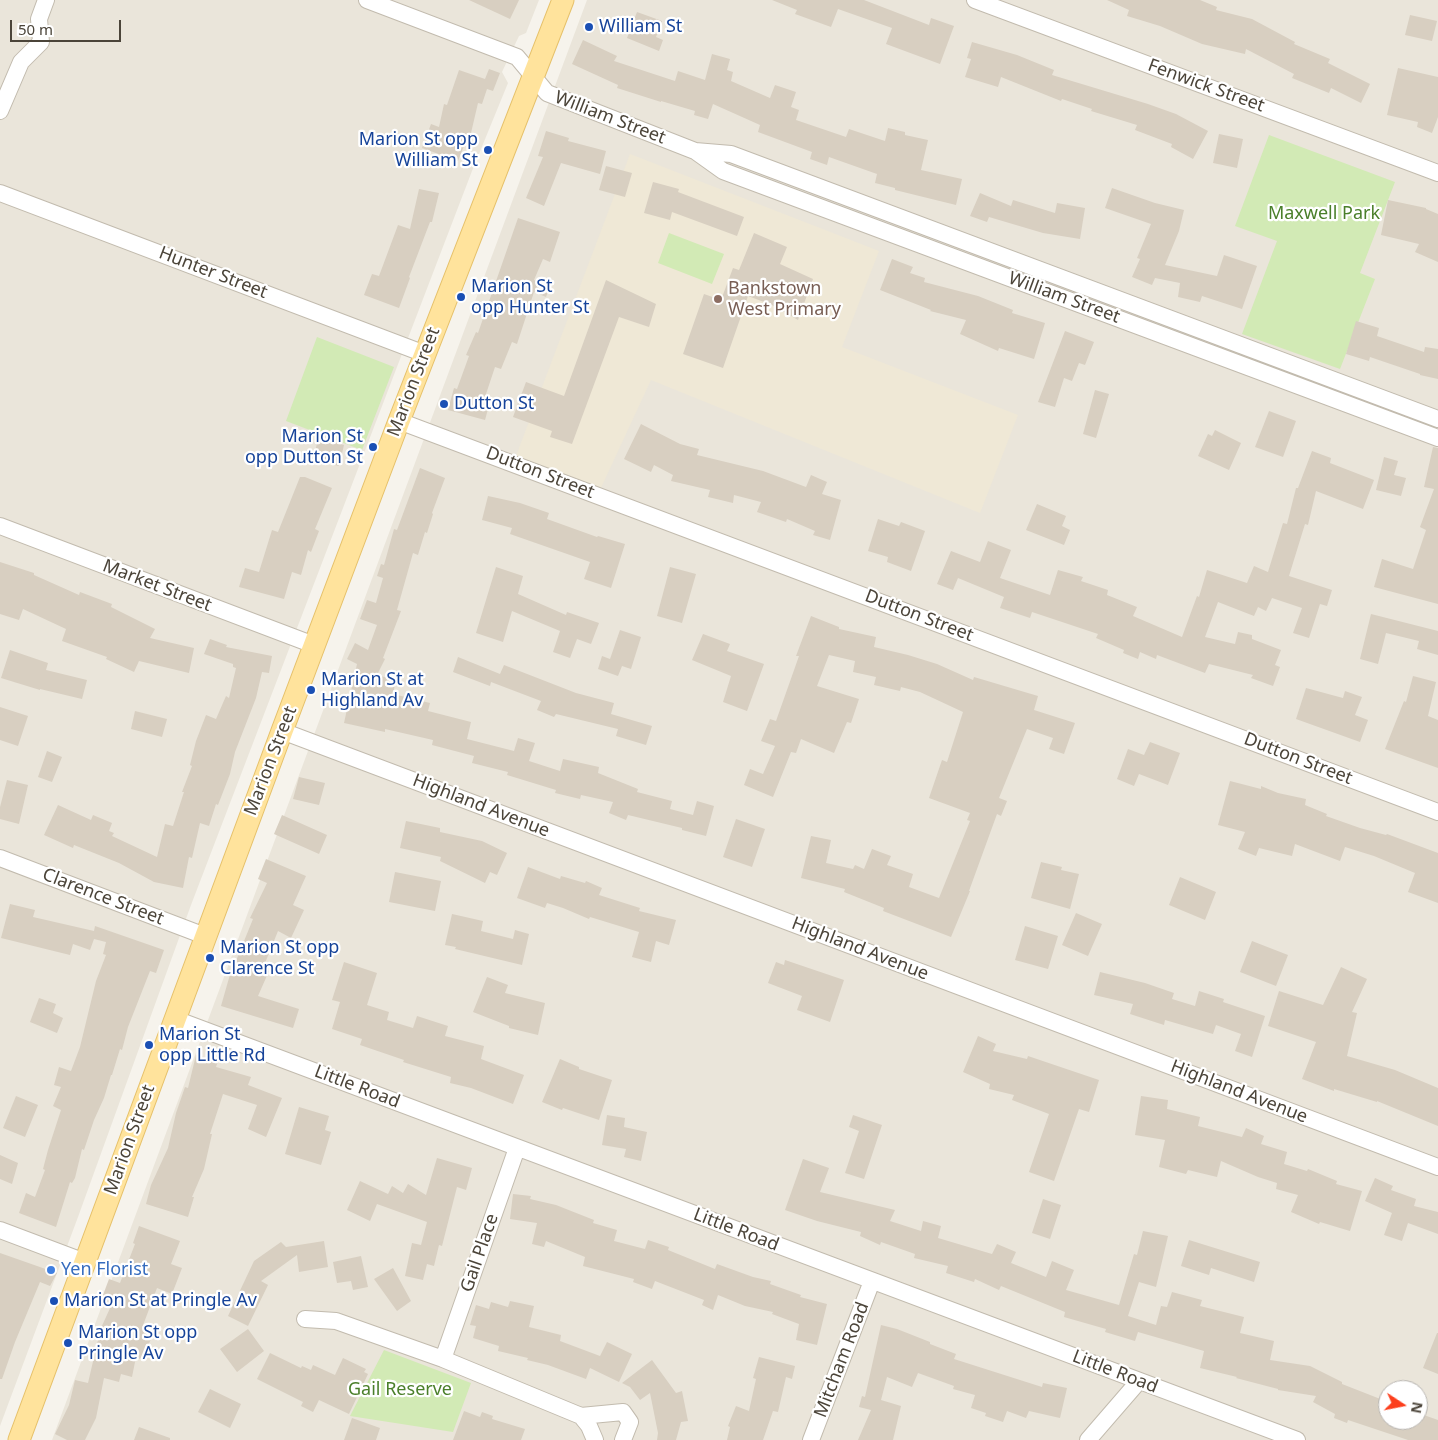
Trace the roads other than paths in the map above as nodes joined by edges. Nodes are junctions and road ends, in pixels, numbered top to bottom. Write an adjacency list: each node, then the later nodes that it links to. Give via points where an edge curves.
1 (46, 0): 6 (street, via 39,19 41,42 21,62)
2 (366, 0): 5 (street, William Street, via 517,58)
3 (563, 0): 5 (main road, Marion Street)
4 (975, 0): 8 (street, Fenwick Street)
5 (532, 76): 7 (street, William Street, via 547,93); 10 (main road, Marion Street)
6 (0, 111)
7 (695, 151): 11 (street, William Street, via 731,154); 13 (street, William Street, via 723,171)
8 (1438, 173)
9 (0, 193): 10 (street, Hunter Street)
10 (425, 354): 12 (main road, Marion Street)
11 (1438, 419)
12 (399, 421): 15 (main road, Marion Street); 17 (street, Dutton Street)
13 (1438, 438)
14 (0, 526): 15 (street, Market Street)
15 (314, 645): 16 (main road, Marion Street)
16 (282, 731): 19 (main road, Marion Street); 22 (street, Highland Avenue)
17 (1438, 812)
18 (0, 858): 19 (street, Clarence Street)
19 (205, 936): 20 (main road, Marion Street)
20 (175, 1018): 21 (street, Little Road); 24 (main road, Marion Street)
21 (517, 1148): 25 (street, Little Road); 27 (street, Gail Place)
22 (1438, 1167)
23 (0, 1230): 24 (street)
24 (85, 1262): 31 (main road, Marion Street)
25 (872, 1281): 28 (street, Little Road); 34 (street, Mitcham Road)
26 (305, 1319): 27 (street, via 336,1321)
27 (443, 1359): 29 (street)
28 (1139, 1381): 30 (street, Little Road); 35 (street)
29 (581, 1416): 32 (street, via 590,1426); 33 (street, via 623,1412 630,1422)
30 (1269, 1435): 36 (street, Little Road)
31 (20, 1438)
32 (594, 1440)
33 (623, 1440)
34 (811, 1440)
35 (1088, 1440)
36 (1297, 1440)

